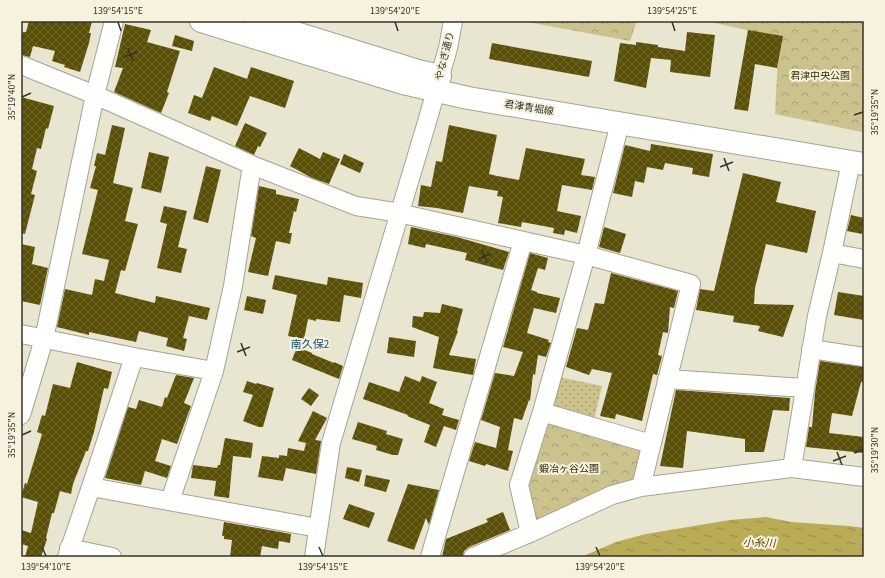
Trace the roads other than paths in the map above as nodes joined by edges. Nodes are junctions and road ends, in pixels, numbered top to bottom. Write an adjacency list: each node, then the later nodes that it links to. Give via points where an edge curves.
1 (114, 21): 7 (street)
2 (202, 21): 6 (main road, 君津青堀線, via 403,83)
3 (257, 21): 6 (main road, 君津青堀線, via 418,71)
4 (453, 21): 6 (street, やなぎ通り)
5 (21, 65): 7 (street)
6 (438, 83): 8 (main road, 君津青堀線, via 468,98); 9 (main road, 君津青堀線, via 478,85 584,104); 11 (street, やなぎ通り)
7 (95, 94): 10 (street); 17 (street)
8 (620, 123): 9 (main road, 君津青堀線); 14 (street)
9 (860, 159): 13 (street)
10 (252, 165): 11 (street, via 356,206); 21 (street, via 233,286)
11 (399, 214): 12 (street); 32 (street, やなぎ通り, via 331,443)
12 (523, 241): 14 (street); 37 (street)
13 (832, 253): 15 (street); 18 (street)
14 (586, 255): 22 (street, via 691,284); 24 (street)
15 (864, 259)
16 (21, 334): 17 (street)
17 (44, 339): 19 (street); 25 (street)
18 (811, 349): 20 (street); 23 (street)
19 (134, 357): 21 (street); 29 (street)
20 (864, 358)
21 (214, 371): 31 (street)
22 (667, 379): 23 (street); 26 (street)
23 (805, 388): 27 (street)
24 (542, 412): 26 (street); 33 (street, via 519,485)
25 (21, 415)
26 (651, 444): 30 (street)
27 (792, 468): 28 (street); 30 (street)
28 (864, 477)
29 (91, 487): 31 (street); 34 (street)
30 (640, 487): 33 (street, via 612,495)
31 (170, 501): 32 (street)
32 (318, 528): 36 (street, やなぎ通り)
33 (530, 533): 38 (street)
34 (68, 553): 35 (street)
35 (112, 557)
36 (314, 557)
37 (430, 557)
38 (473, 557)

